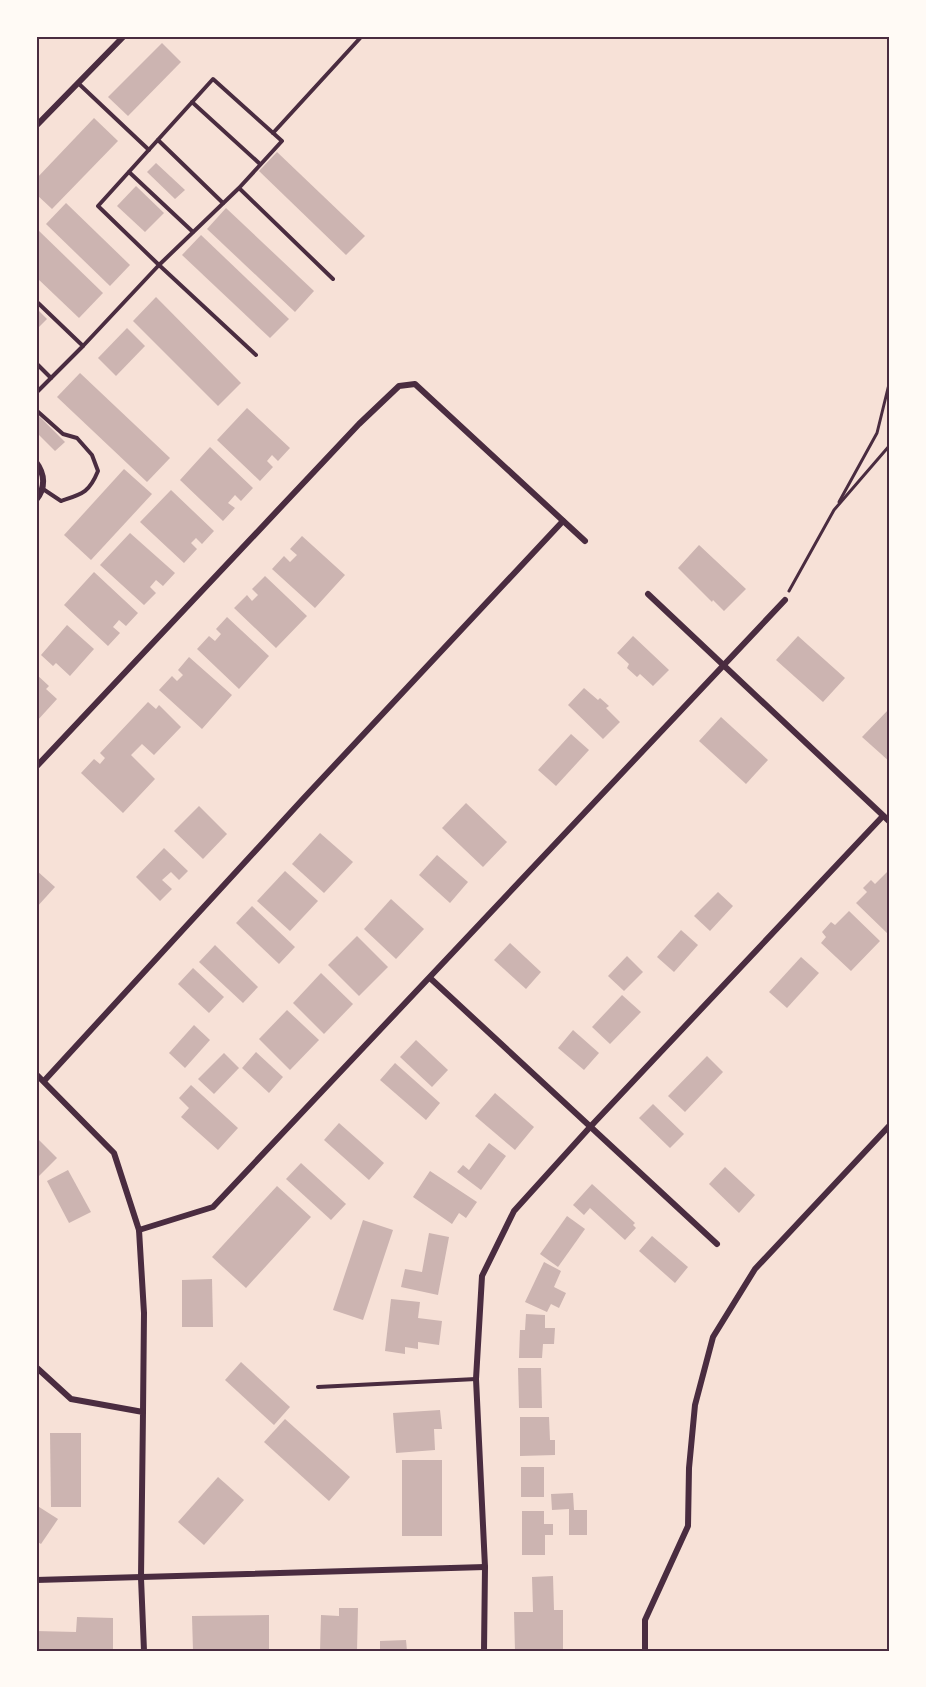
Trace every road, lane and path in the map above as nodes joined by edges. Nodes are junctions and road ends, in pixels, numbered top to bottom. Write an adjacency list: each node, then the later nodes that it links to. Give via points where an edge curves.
1 (124, 36): 3 (street)
2 (362, 36): 6 (lane)
3 (78, 83): 5 (street); 8 (lane)
4 (192, 102): 6 (lane, via 213,79); 7 (lane); 9 (lane)
5 (36, 126)
6 (273, 134): 9 (lane, via 282,141)
7 (158, 140): 8 (lane); 12 (lane)
8 (149, 150): 10 (lane)
9 (260, 165): 11 (lane)
10 (129, 172): 13 (lane); 14 (lane, via 98,206)
11 (239, 188): 12 (lane); 15 (lane)
12 (223, 203): 13 (lane)
13 (193, 232): 14 (lane)
14 (159, 265): 17 (lane); 18 (lane)
15 (333, 279)
16 (36, 302): 17 (lane)
17 (83, 346): 20 (lane)
18 (256, 355)
19 (36, 363): 20 (lane)
20 (51, 378): 22 (lane)
21 (890, 380): 28 (path, via 877,433)
22 (36, 393)
23 (36, 410): 26 (lane, via 63,434 77,438 92,455 98,471 92,486 61,501)
24 (890, 445): 28 (path)
25 (36, 462): 26 (street, via 42,471)
26 (43, 489): 27 (street)
27 (36, 500)
28 (834, 510): 32 (path)
29 (563, 521): 30 (street); 34 (street, via 415,384 399,386 358,424); 39 (street)
30 (585, 541)
31 (648, 594): 33 (street)
32 (785, 600): 33 (street)
33 (723, 666): 35 (street); 37 (street)
34 (36, 767)
35 (883, 816): 36 (street); 41 (street)
36 (890, 822)
37 (430, 978): 41 (street); 42 (street, via 213,1208)
38 (36, 1074): 39 (street)
39 (44, 1081): 42 (street, via 114,1153)
40 (890, 1125): 53 (street, via 755,1269 713,1337 695,1405 688,1526 645,1620)
41 (591, 1126): 43 (street); 45 (street, via 514,1211 482,1276)
42 (140, 1230): 47 (street, via 144,1313)
43 (717, 1244)
44 (36, 1366): 47 (street, via 71,1399)
45 (476, 1379): 46 (lane); 48 (street)
46 (318, 1387)
47 (142, 1412): 49 (street)
48 (485, 1568): 49 (street); 52 (street)
49 (141, 1578): 50 (street); 51 (street)
50 (36, 1580)
51 (144, 1651)
52 (484, 1651)
53 (645, 1651)

